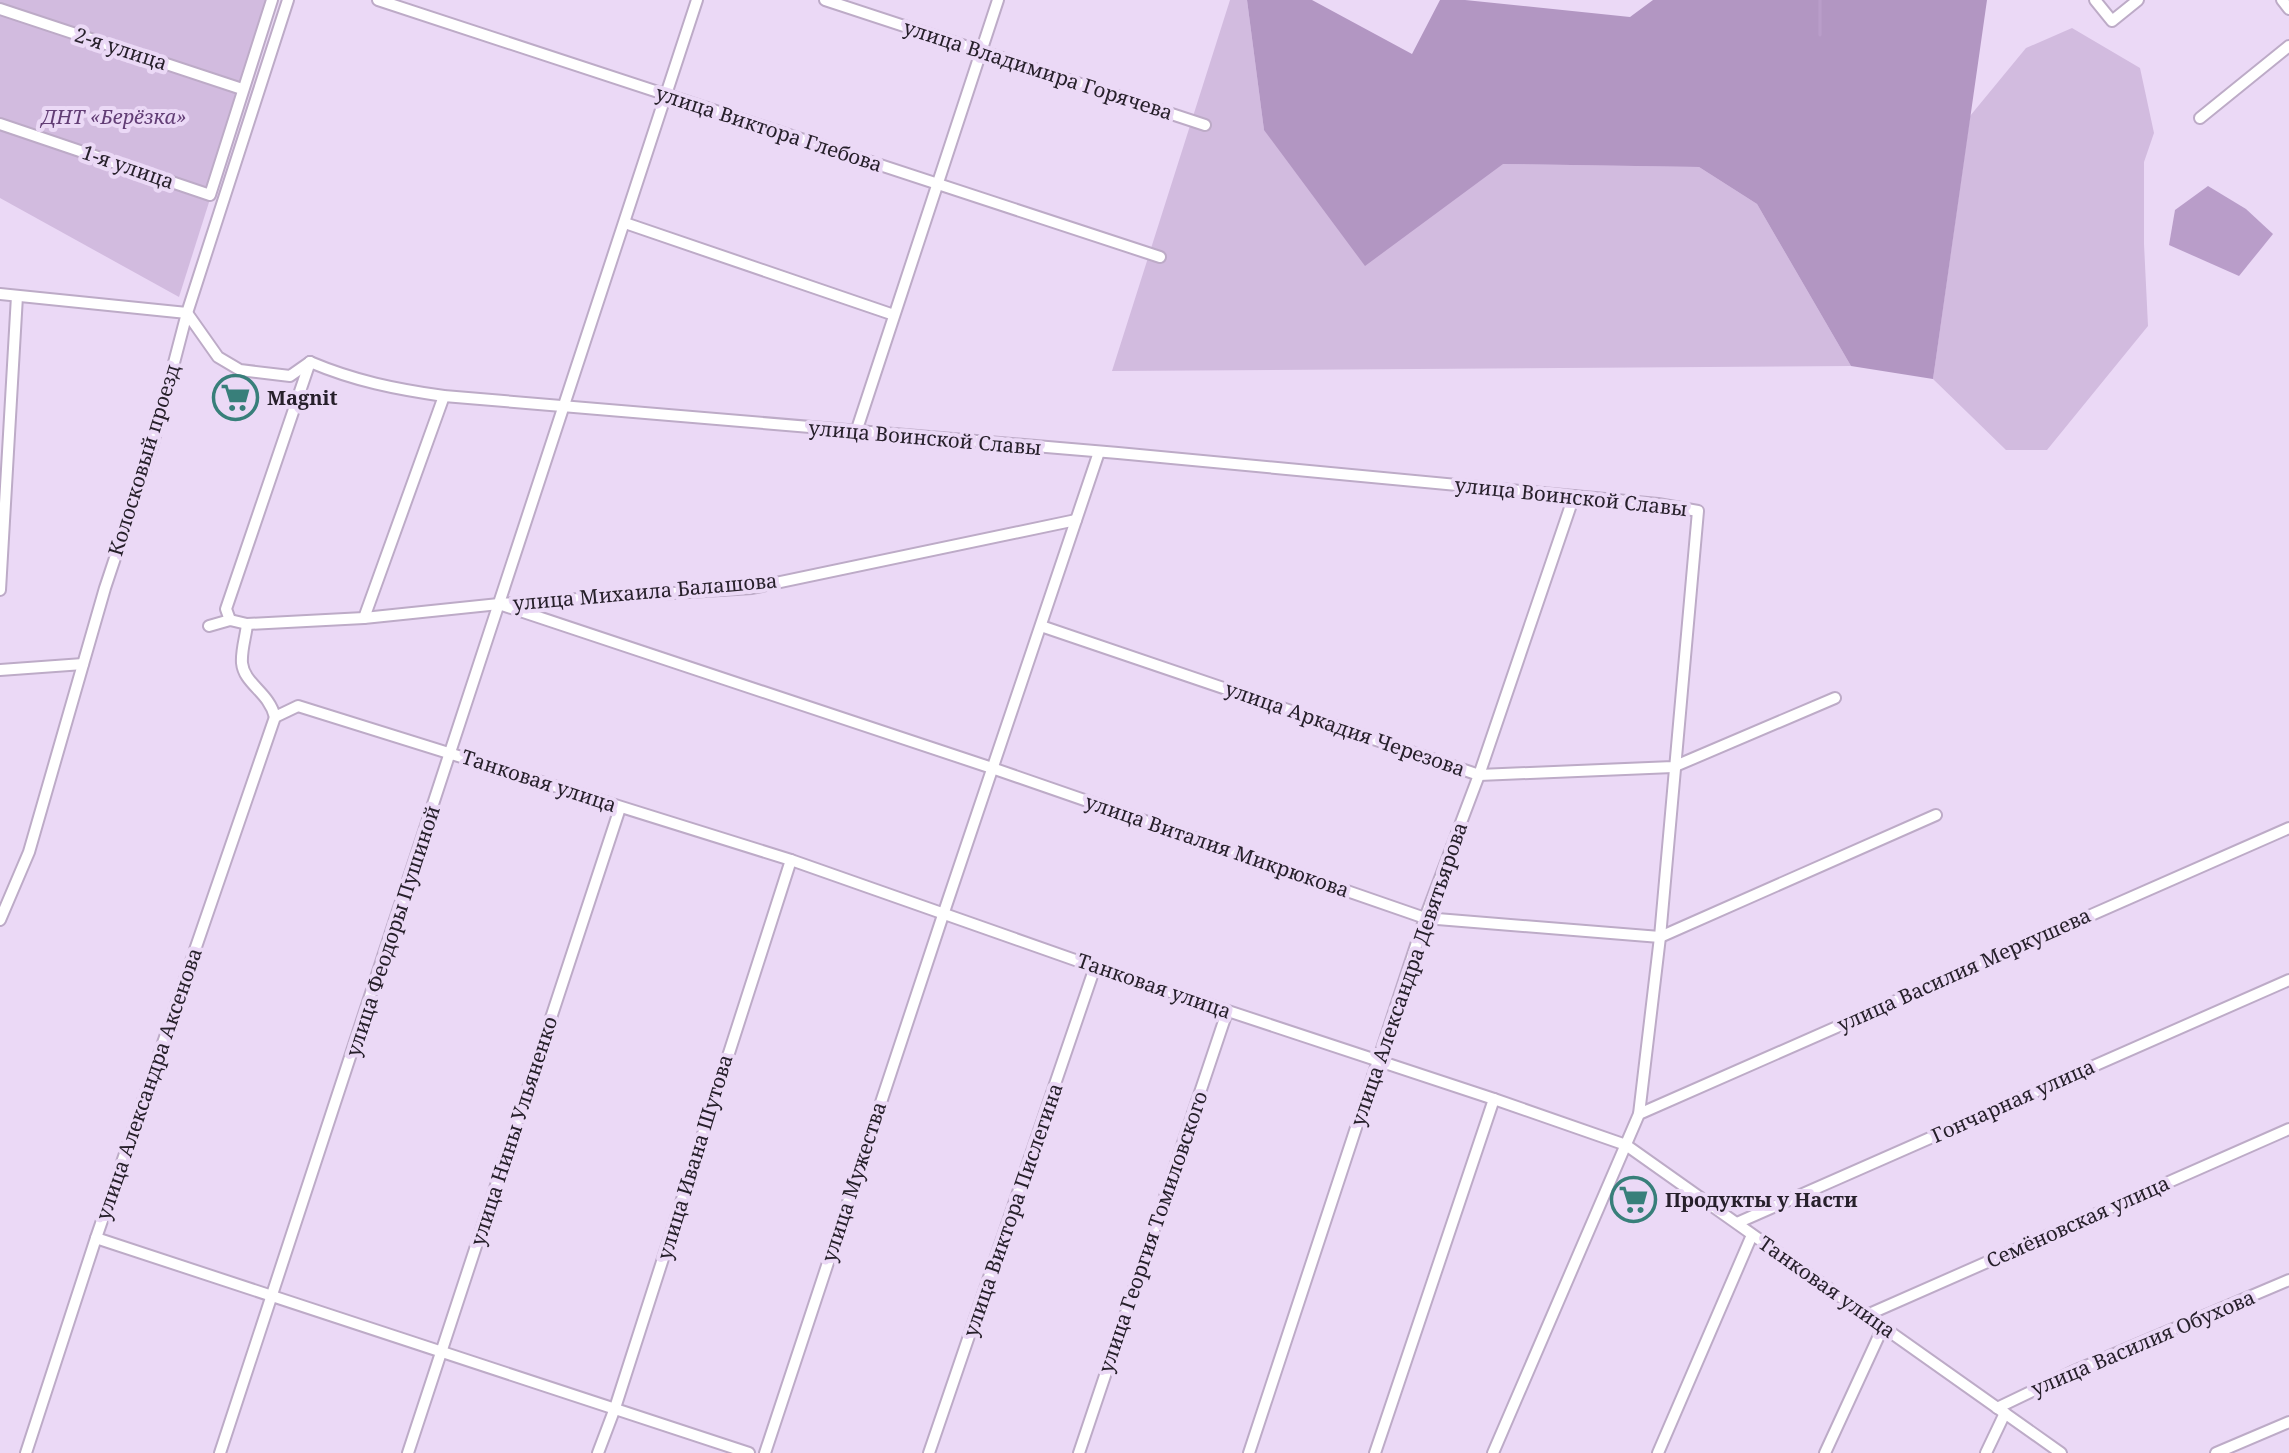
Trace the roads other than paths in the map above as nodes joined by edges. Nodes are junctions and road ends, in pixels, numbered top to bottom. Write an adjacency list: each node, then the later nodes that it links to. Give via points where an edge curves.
1 (272, 0): 14 (street)
2 (288, 0): 24 (street, Колосковый проезд)
3 (378, 0): 15 (street, улица Виктора Глебова)
4 (697, 0): 15 (street, улица Феодоры Пушиной)
5 (825, 0): 13 (street, улица Владимира Горячева)
6 (998, 0): 13 (street)
7 (2095, 0): 8 (street, via 2112,21)
8 (2138, 0)
9 (2282, 0): 11 (street)
10 (0, 9): 14 (street, 2-я улица)
11 (2289, 9)
12 (2289, 46): 16 (street)
13 (981, 52): 18 (street, улица Владимира Горячева); 19 (street)
14 (242, 89): 17 (street, 1-я улица, via 210,195)
15 (664, 95): 19 (street, улица Виктора Глебова); 20 (street, улица Феодоры Пушиной)
16 (2200, 118)
17 (0, 124)
18 (1205, 125)
19 (938, 185): 21 (street, улица Виктора Глебова); 25 (street)
20 (625, 223): 25 (street); 28 (street, улица Феодоры Пушиной)
21 (1160, 257)
22 (0, 294): 23 (street)
23 (17, 296): 24 (street); 33 (street)
24 (187, 313): 26 (street, via 218,357 240,370 290,376); 40 (street, Колосковый проезд, via 152,447)
25 (894, 315): 29 (street)
26 (310, 362): 27 (street, улица Воинской Славы, via 384,388); 36 (street, via 226,609)
27 (444, 396): 28 (street, улица Воинской Славы); 35 (street)
28 (564, 408): 29 (street, улица Воинской Славы); 34 (street, улица Феодоры Пушиной)
29 (856, 432): 30 (street, улица Воинской Славы)
30 (1099, 452): 31 (street, улица Воинской Славы); 32 (street, улица Мужества)
31 (1574, 496): 45 (street, улица Воинской Славы, via 1698,511); 47 (street, улица Александра Девятьярова)
32 (1076, 520): 34 (street, улица Михаила Балашова, via 752,588); 39 (street, улица Мужества)
33 (0, 590)
34 (499, 604): 35 (street, улица Михаила Балашова); 44 (street, улица Феодоры Пушиной); 46 (street, улица Виталия Микрюкова)
35 (364, 618): 37 (street, улица Михаила Балашова)
36 (230, 620): 37 (street, улица Михаила Балашова); 38 (street, улица Михаила Балашова)
37 (247, 624): 43 (street, via 242,664 247,678 272,702)
38 (209, 626)
39 (1041, 626): 46 (street, улица Мужества); 47 (street, улица Аркадия Черезова)
40 (83, 664): 41 (street); 54 (street, Колосковый проезд, via 29,852)
41 (0, 670)
42 (1835, 698): 45 (street, улица Аркадия Черезова)
43 (275, 717): 44 (street, Танковая улица, via 298,706); 66 (street, улица Александра Аксенова)
44 (451, 752): 48 (street, Танковая улица); 68 (street, улица Феодоры Пушиной)
45 (1673, 767): 47 (street, улица Аркадия Черезова); 55 (street)
46 (992, 768): 52 (street, улица Мужества); 53 (street, улица Виталия Микрюкова)
47 (1479, 775): 53 (street, улица Александра Девятьярова)
48 (620, 808): 51 (street, Танковая улица); 71 (street, улица Нины Ульяненко)
49 (1936, 815): 55 (street, улица Виталия Микрюкова)
50 (2289, 828): 61 (street, улица Василия Меркушева)
51 (791, 860): 52 (street, Танковая улица); 72 (street, улица Ивана Шутова)
52 (944, 912): 56 (street, Танковая улица); 80 (street, улица Мужества)
53 (1425, 918): 55 (street, улица Виталия Микрюкова); 59 (street, улица Александра Девятьярова)
54 (0, 920)
55 (1660, 937): 61 (street)
56 (1095, 967): 58 (street, Танковая улица); 81 (street, улица Виктора Пислегина)
57 (2289, 980): 64 (street, Гончарная улица)
58 (1227, 1012): 59 (street, Танковая улица); 82 (street, улица Георгия Томиловского)
59 (1378, 1060): 60 (street, Танковая улица); 83 (street, улица Александра Девятьярова)
60 (1494, 1099): 63 (street, Танковая улица); 84 (street)
61 (1639, 1114): 63 (street)
62 (2289, 1129): 69 (street, Семёновская улица)
63 (1626, 1145): 64 (street, Танковая улица); 85 (street)
64 (1737, 1223): 65 (street, Танковая улица)
65 (1752, 1235): 69 (street, Танковая улица); 86 (street)
66 (96, 1238): 68 (street); 75 (street, улица Александра Аксенова)
67 (2289, 1280): 73 (street, улица Василия Обухова, via 2072,1372)
68 (272, 1298): 71 (street); 76 (street, улица Феодоры Пушиной)
69 (1867, 1315): 70 (street, Танковая улица)
70 (1883, 1327): 73 (street, Танковая улица); 87 (street)
71 (441, 1353): 72 (street); 77 (street, улица Нины Ульяненко)
72 (615, 1408): 78 (street, улица Ивана Шутова); 79 (street)
73 (2001, 1410): 88 (street); 89 (street, Танковая улица)
74 (2289, 1422): 90 (street)
75 (26, 1453)
76 (220, 1453)
77 (408, 1453)
78 (598, 1453)
79 (749, 1453)
80 (765, 1453)
81 (929, 1453)
82 (1079, 1453)
83 (1249, 1453)
84 (1375, 1453)
85 (1493, 1453)
86 (1658, 1453)
87 (1825, 1453)
88 (1986, 1453)
89 (2061, 1453)
90 (2216, 1453)

